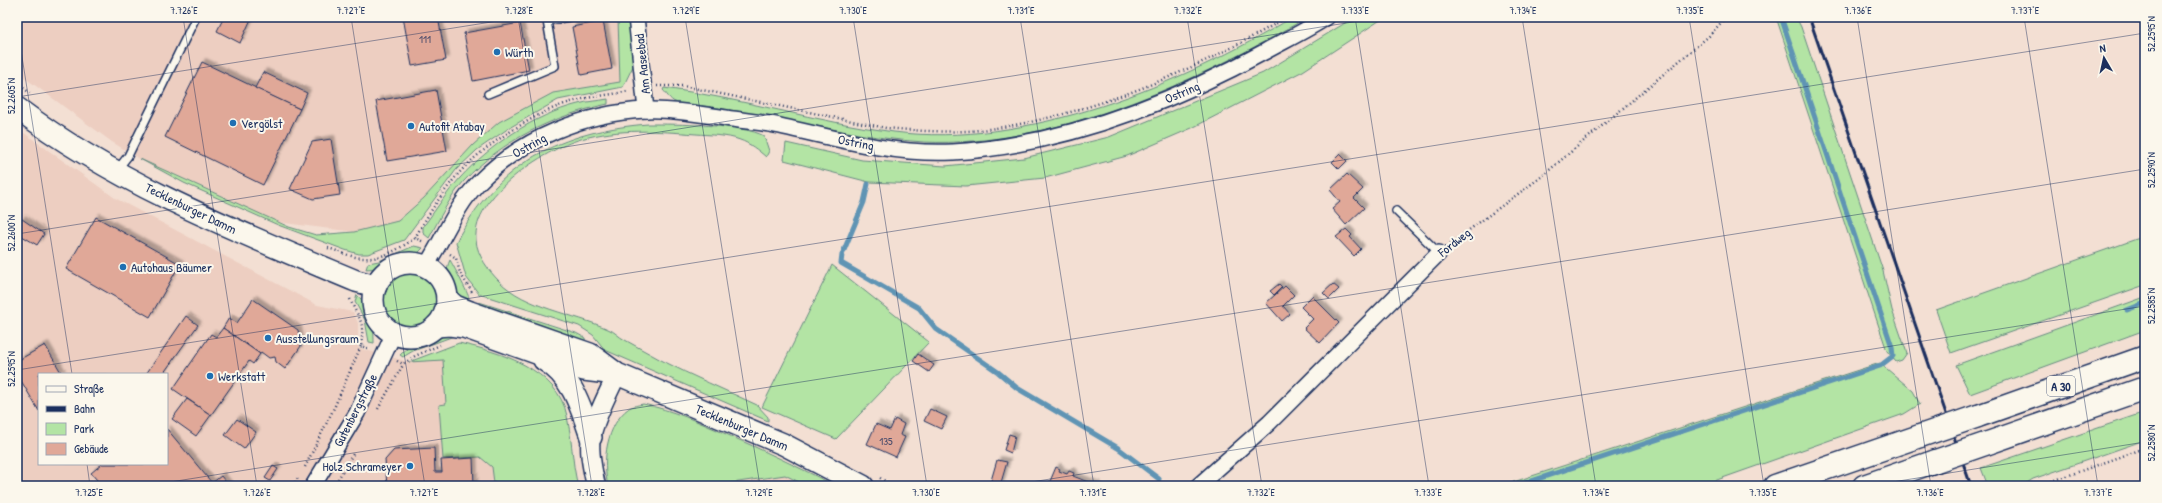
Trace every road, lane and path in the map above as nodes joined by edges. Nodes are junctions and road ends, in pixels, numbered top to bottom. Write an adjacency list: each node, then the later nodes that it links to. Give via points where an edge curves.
1 (196, 17): 13 (lane, via 128,156)
2 (569, 17): 9 (lane, via 547,21 556,66)
3 (636, 17): 8 (street, Am Aaseebad)
4 (1287, 17): 8 (path, via 1230,49 1130,91 1066,113 1031,122 980,130 920,131 886,128 683,86 663,85)
5 (1327, 17): 12 (street, Ostring, via 1222,75 1133,112 1041,140 995,147 951,152 906,150 863,145 776,125 688,112)
6 (1726, 17): 18 (path, Fordweg, via 1709,36 1541,177)
7 (17, 83): 10 (path)
8 (645, 88): 12 (street, Am Aaseebad); 15 (path, via 575,101 552,109 505,136 460,173 434,207)
9 (488, 94)
10 (35, 96)
11 (17, 108): 13 (main road, Tecklenburger Damm)
12 (646, 110): 17 (street, Ostring, via 579,122 526,144 504,159 479,182 460,205)
13 (116, 172): 21 (main road, Tecklenburger Damm, via 218,222)
14 (1396, 211): 18 (lane)
15 (415, 238): 17 (path); 19 (path, via 404,246 378,256)
16 (326, 247): 19 (path)
17 (438, 248): 20 (street, Ostring); 24 (path, via 456,258 467,286 476,297)
18 (1439, 253): 39 (street, Fordweg, via 1268,423)
19 (363, 258): 21 (path)
20 (426, 266): 22 (main road, via 415,263 392,268 382,276); 23 (main road, via 441,280)
21 (356, 281): 22 (main road, Tecklenburger Damm); 27 (path, via 350,300 364,328)
22 (376, 286): 25 (main road, via 374,307 378,318)
23 (447, 298): 24 (main road, Tecklenburger Damm, via 455,306); 26 (main road)
24 (470, 312): 31 (main road, Tecklenburger Damm, via 590,354)
25 (394, 333): 26 (main road, via 405,336 427,332); 29 (street, Gutenbergstraße)
26 (439, 335): 28 (main road, Tecklenburger Damm, via 450,324); 29 (path, via 402,364)
27 (360, 346): 29 (path); 35 (path, via 325,427)
28 (525, 348): 31 (main road, Tecklenburger Damm, via 584,370); 33 (main road, via 549,363 566,379 579,401)
29 (383, 354): 36 (street, Gutenbergstraße, via 357,413)
30 (2145, 357): 40 (highway, A 30, bridge)
31 (617, 374): 33 (street); 38 (main road, Tecklenburger Damm, via 783,444)
32 (2145, 388): 41 (highway, A 30, bridge)
33 (591, 437): 37 (street)
34 (2145, 448): 42 (path)
35 (293, 486)
36 (313, 486)
37 (596, 486)
38 (863, 486)
39 (1198, 486)
40 (1775, 486)
41 (1864, 486)
42 (2045, 486)

